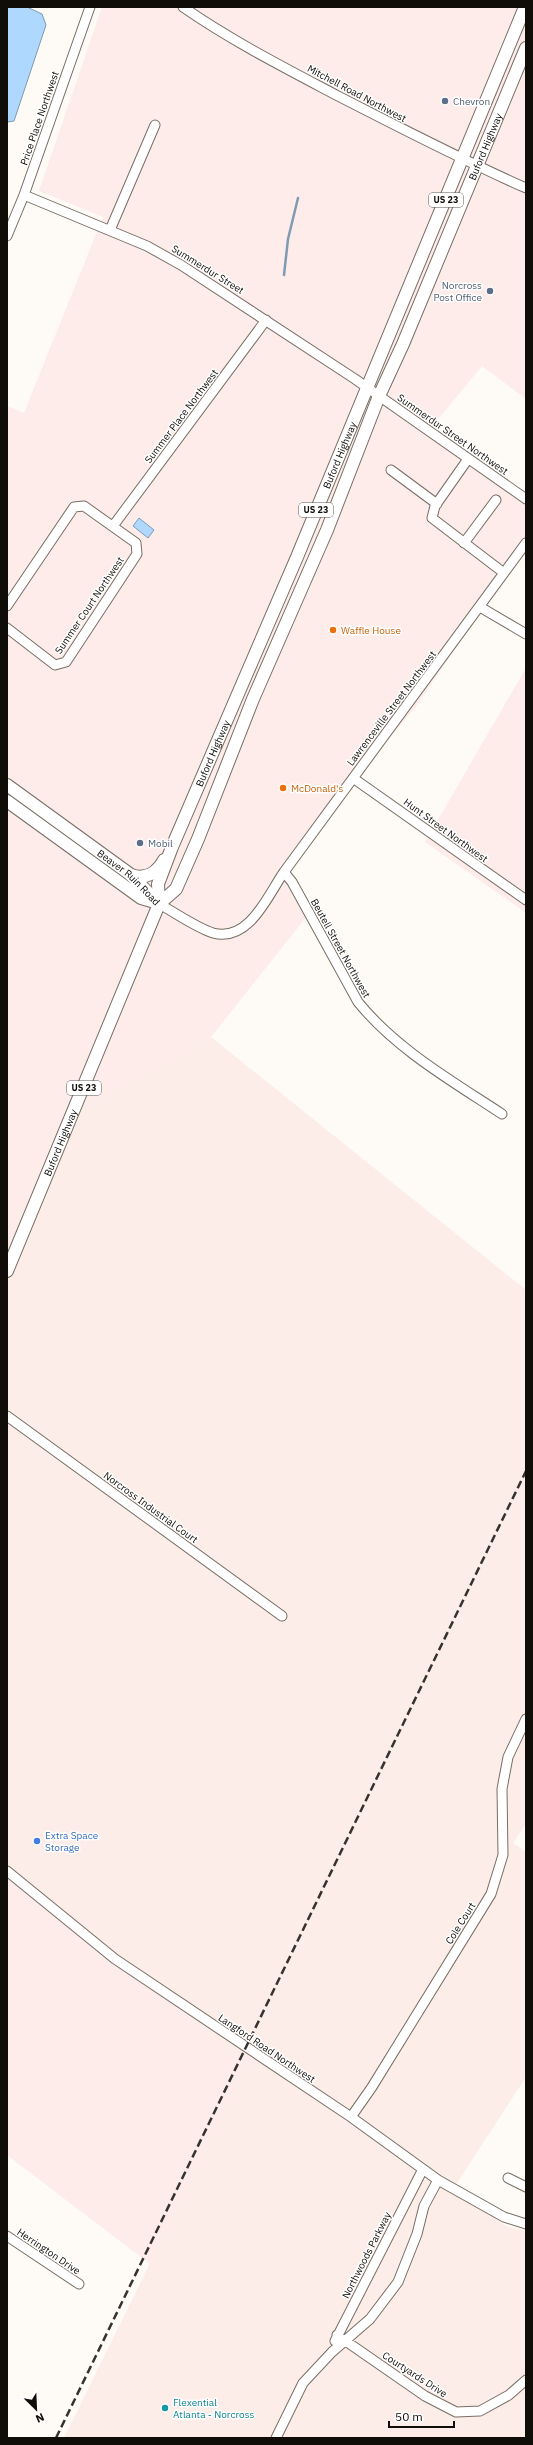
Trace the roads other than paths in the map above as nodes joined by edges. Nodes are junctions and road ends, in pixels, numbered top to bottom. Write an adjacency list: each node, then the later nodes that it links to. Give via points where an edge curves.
1 (90, 7): 9 (street, Price Place Northwest)
2 (183, 7): 6 (street, Mitchell Road Northwest, via 221,33 278,64)
3 (526, 7): 6 (main road, Buford Highway / US 23)
4 (526, 48): 7 (main road, Buford Highway / US 23)
5 (155, 125): 10 (street)
6 (463, 159): 7 (street, Mitchell Road Northwest); 13 (main road, Buford Highway / US 23)
7 (478, 167): 8 (street, Mitchell Road Northwest); 14 (main road, Buford Highway / US 23)
8 (526, 188)
9 (24, 195): 10 (street, Summerdur Street); 11 (street, Price Place Northwest)
10 (110, 230): 12 (street, Summerdur Street, via 178,263)
11 (7, 236)
12 (266, 320): 13 (street, Summerdur Street); 20 (street, Summer Place Northwest)
13 (367, 387): 14 (street, Summerdur Street Northwest); 28 (main road, Buford Highway / US 23)
14 (379, 396): 15 (street, Summerdur Street Northwest); 29 (main road, Buford Highway / US 23, via 327,530)
15 (468, 459): 17 (street, Summerdur Street Northwest); 19 (street)
16 (391, 470): 19 (street)
17 (526, 499)
18 (496, 500): 21 (street)
19 (437, 504): 21 (street, via 432,514 434,521)
20 (112, 526): 24 (street, Summer Court Northwest, via 84,506 74,507); 26 (street, Summer Court Northwest, via 136,544 137,554 66,662 55,665)
21 (464, 543): 23 (street)
22 (526, 543): 23 (street, Lawrenceville Street Northwest)
23 (504, 573): 25 (street, Lawrenceville Street Northwest)
24 (7, 606)
25 (480, 607): 27 (street); 30 (street, Lawrenceville Street Northwest)
26 (7, 628)
27 (526, 634)
28 (248, 670): 29 (main road); 33 (main road, Buford Highway / US 23)
29 (263, 677): 37 (main road, Buford Highway / US 23, via 176,889)
30 (353, 778): 34 (street, Lawrenceville Street Northwest); 36 (street, Hunt Street Northwest)
31 (7, 785): 35 (main road, Beaver Ruin Road)
32 (7, 801): 37 (main road, Beaver Ruin Road, via 141,898)
33 (172, 847): 35 (main road, via 159,869 149,875); 37 (main road, Buford Highway / US 23, via 158,884)
34 (284, 872): 37 (street, Lawrenceville Street Northwest, via 250,921 243,929 231,934 214,933); 38 (street, Beutell Street Northwest, via 292,882 358,1002 368,1015 411,1052)
35 (131, 875): 37 (main road, Beaver Ruin Road)
36 (526, 900)
37 (160, 904): 39 (main road, Buford Highway / US 23)
38 (502, 1114)
39 (7, 1271)
40 (7, 1416): 41 (street, Norcross Industrial Court)
41 (282, 1616)
42 (526, 1719): 44 (street, Cole Court, via 508,1757 502,1789 503,1855 491,1894)
43 (7, 1871): 44 (street, Langford Road Northwest, via 115,1959)
44 (351, 2117): 45 (street, Langford Road Northwest)
45 (422, 2169): 47 (street, Langford Road Northwest); 52 (street, Northwoods Parkway)
46 (508, 2178): 48 (street)
47 (438, 2180): 49 (street, Langford Road Northwest, via 504,2217); 53 (street, Northwoods Parkway, via 424,2206 417,2234 398,2282 370,2319)
48 (526, 2187)
49 (526, 2224)
50 (7, 2236): 51 (street, Herrington Drive)
51 (79, 2284)
52 (337, 2335): 53 (street, Courtyards Drive); 54 (street, Northwoods Parkway)
53 (345, 2341): 54 (street, Northwoods Parkway); 55 (street, Courtyards Drive, via 425,2396 456,2412 480,2411 509,2395)
54 (332, 2352): 56 (street, Northwoods Parkway, via 302,2383)
55 (526, 2380)
56 (276, 2438)

